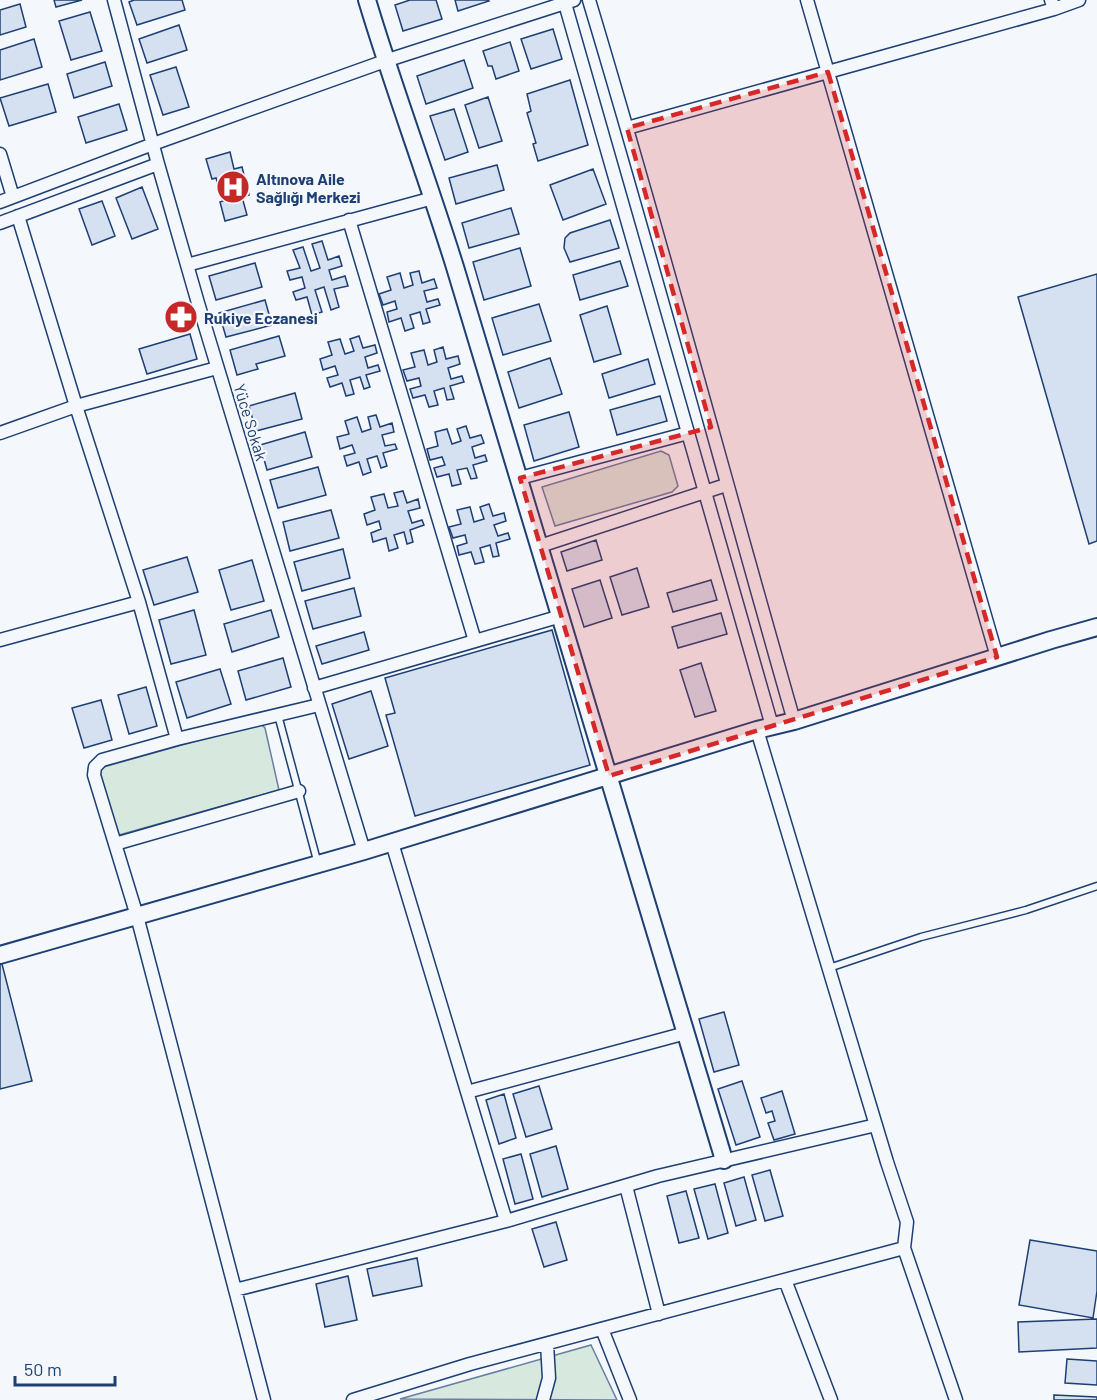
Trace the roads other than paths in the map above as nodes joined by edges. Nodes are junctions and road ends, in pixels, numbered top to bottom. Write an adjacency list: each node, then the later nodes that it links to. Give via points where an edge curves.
1 (114, 0): 11 (street, Yüce Sokak)
2 (367, 0): 8 (street)
3 (589, 0): 10 (street)
4 (807, 0): 9 (street)
5 (1079, 0): 7 (street)
6 (567, 1): 8 (street); 24 (street)
7 (1053, 4): 9 (street)
8 (385, 61): 11 (street); 15 (street)
9 (828, 72): 10 (street); 34 (street)
10 (627, 128): 26 (street)
11 (153, 144): 13 (street, Yüce Sokak); 14 (street)
12 (0, 154): 14 (street)
13 (158, 164): 17 (street); 20 (street, Yüce Sokak)
14 (13, 197): 16 (street)
15 (433, 198): 18 (street); 25 (street)
16 (0, 202)
17 (18, 216): 19 (street); 22 (street)
18 (349, 220): 20 (street); 33 (street)
19 (0, 223)
20 (187, 265): 21 (street, Yüce Sokak)
21 (217, 368): 22 (street); 35 (street, Yüce Sokak)
22 (76, 406): 23 (street); 29 (street)
23 (0, 433)
24 (688, 433): 25 (street); 27 (street)
25 (519, 478): 28 (street)
26 (726, 485): 27 (street); 38 (street)
27 (705, 492): 28 (street); 39 (street)
28 (540, 546): 30 (street)
29 (139, 602): 32 (street); 40 (street)
30 (561, 616): 33 (street); 41 (street)
31 (1097, 627): 34 (street)
32 (0, 640)
33 (475, 641): 35 (street)
34 (997, 657): 38 (street)
35 (314, 688): 36 (street, Yüce Sokak)
36 (319, 705): 37 (street); 45 (street, Yüce Sokak)
37 (278, 715): 40 (street); 42 (lane)
38 (794, 721): 39 (street)
39 (765, 728): 41 (street); 50 (street)
40 (177, 739): 44 (street, via 102,760 95,767)
41 (609, 776): 43 (street); 51 (street)
42 (298, 791): 44 (street); 46 (lane)
43 (392, 843): 45 (street); 52 (street)
44 (115, 844): 48 (street)
45 (364, 852): 46 (street)
46 (318, 864): 48 (street)
47 (1097, 886): 50 (lane)
48 (137, 916): 49 (street); 59 (street)
49 (0, 955)
50 (829, 968): 53 (street)
51 (686, 1033): 52 (street); 54 (street)
52 (467, 1092): 56 (street)
53 (876, 1125): 54 (street); 57 (street, via 907,1222)
54 (724, 1160): 55 (street)
55 (626, 1186): 56 (street); 60 (street)
56 (506, 1221): 59 (street)
57 (904, 1248): 58 (street); 69 (street)
58 (785, 1280): 60 (street); 68 (street)
59 (235, 1290): 64 (street)
60 (659, 1314): 61 (street)
61 (602, 1329): 62 (street); 67 (street)
62 (547, 1344): 63 (street, via 470,1364); 66 (street, via 549,1378)
63 (388, 1395): 65 (street)
64 (264, 1400)
65 (352, 1400)
66 (543, 1400)
67 (630, 1400)
68 (831, 1400)
69 (955, 1400)

